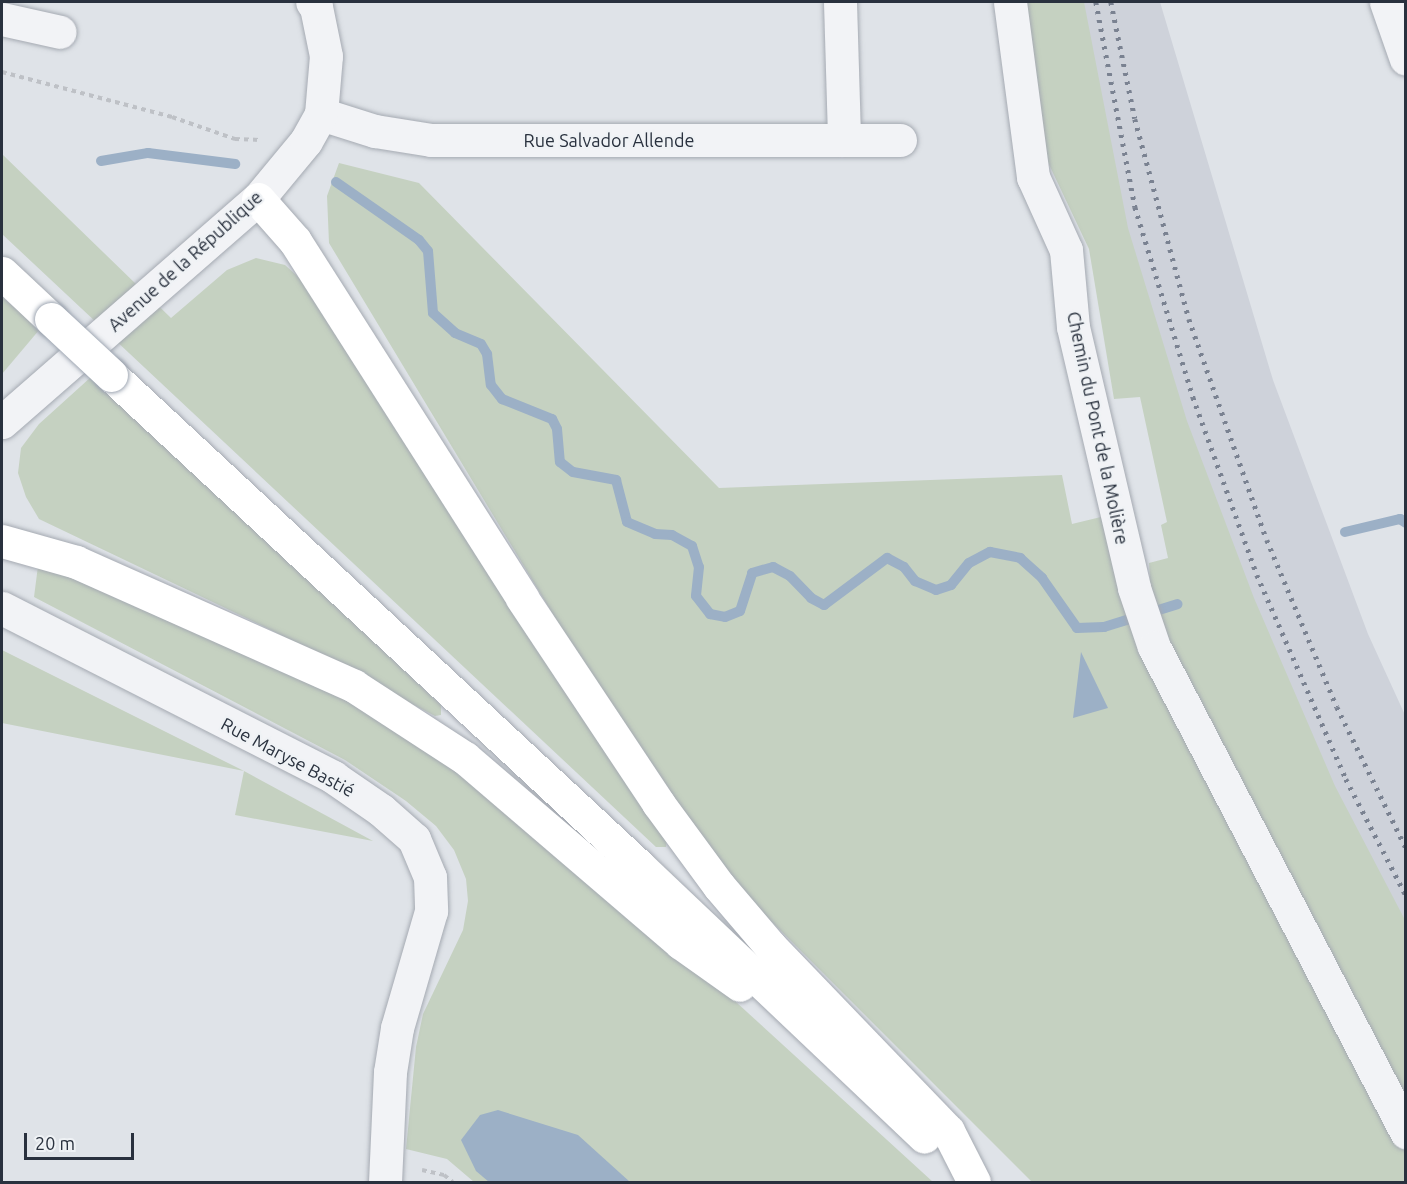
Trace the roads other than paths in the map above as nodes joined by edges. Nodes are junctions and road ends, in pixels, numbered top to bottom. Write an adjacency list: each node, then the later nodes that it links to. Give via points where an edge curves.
1 (312, 2): 8 (street, Avenue de la République, via 326,56)
2 (840, 2): 10 (street)
3 (1010, 2): 17 (street, Chemin du Pont de la Molière, via 1034,177 1065,250 1073,327 1132,581 1154,647)
4 (1386, 2): 7 (street)
5 (2, 19): 6 (street)
6 (60, 32)
7 (1406, 59)
8 (321, 114): 10 (street, Rue Salvador Allende, via 375,131 431,140); 11 (street, Avenue de la République, via 306,141)
9 (900, 140): 10 (street, Rue Salvador Allende)
10 (844, 141)
11 (258, 199): 13 (street, Avenue de la République); 19 (main road, via 295,241 522,598 658,803 719,886 771,947 948,1131)
12 (2, 273): 16 (main road, bridge)
13 (2, 422)
14 (2, 541): 16 (main road, via 76,562 354,686 465,758 681,943)
15 (2, 608): 18 (street, Rue Maryse Bastié, via 333,777 414,839 430,877 431,911 397,1028 390,1072)
16 (831, 1048): 19 (main road)
17 (1406, 1132)
18 (384, 1182)
19 (974, 1182)

